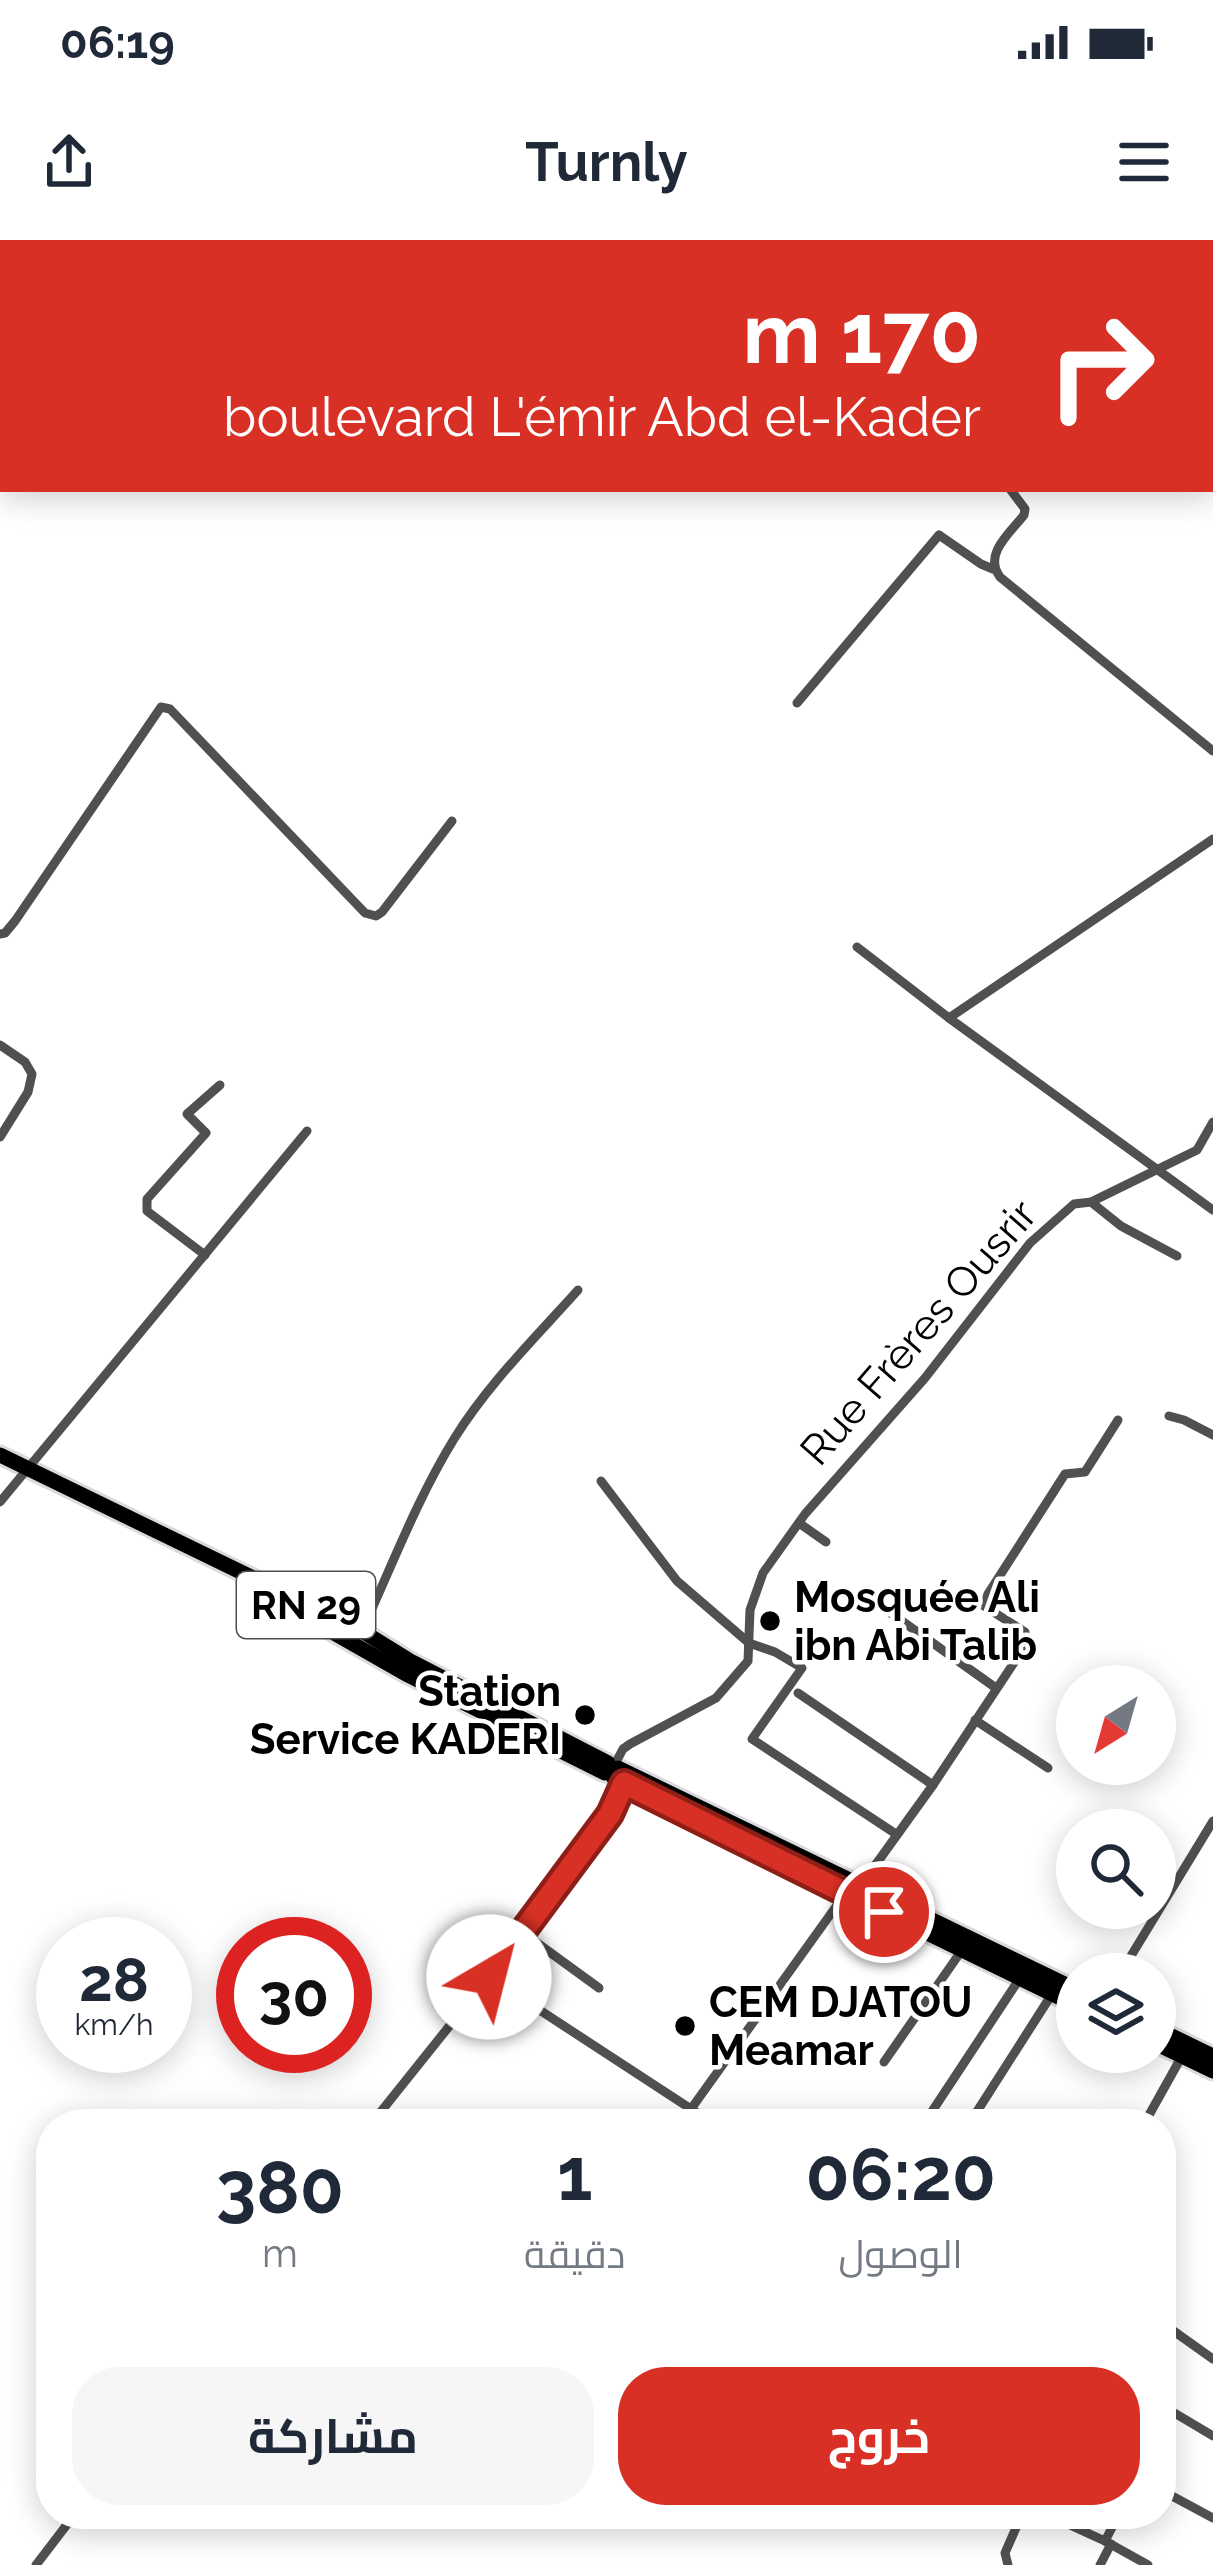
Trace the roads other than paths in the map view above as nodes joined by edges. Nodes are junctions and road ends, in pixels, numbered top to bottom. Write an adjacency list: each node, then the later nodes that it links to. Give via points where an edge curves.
1 (1015, 492): 2 (street, via 1024,515 994,554)
2 (993, 568): 3 (street, via 939,535); 4 (street)
3 (797, 703)
4 (1213, 751)
5 (452, 821): 7 (street, via 382,912 365,913 161,707)
6 (1213, 838): 9 (street)
7 (0, 934)
8 (857, 947): 9 (street)
9 (950, 1018): 15 (street)
10 (0, 1045): 14 (street, via 32,1074)
11 (220, 1085): 18 (street, via 187,1114 206,1133 147,1199 147,1211)
12 (1213, 1122): 15 (street, Rue Frères Ousrir, via 1197,1150)
13 (307, 1130): 18 (street)
14 (0, 1137)
15 (1157, 1171): 16 (street, Rue Frères Ousrir); 17 (street)
16 (1091, 1202): 19 (street); 29 (street, Rue Frères Ousrir, via 1074,1204 1030,1244)
17 (1213, 1210)
18 (206, 1255): 26 (street)
19 (1177, 1256)
20 (578, 1290): 32 (street, via 453,1440)
21 (1168, 1416): 23 (street)
22 (1118, 1420): 34 (street, via 1085,1472 1065,1474 988,1594 984,1606 1025,1632 1027,1643)
23 (1213, 1435)
24 (0, 1455): 26 (highway, RN 29)
25 (0, 1466): 26 (highway, RN 29)
26 (23, 1472): 28 (street); 32 (highway, RN 29); 38 (highway, RN 29, via 406,1674)
27 (601, 1481): 33 (street, via 676,1581)
28 (0, 1502)
29 (799, 1523): 30 (street, Rue Frères Ousrir); 33 (street, Rue Frères Ousrir, via 763,1574)
30 (826, 1542)
31 (872, 1599): 34 (street)
32 (362, 1631): 38 (highway, RN 29)
33 (749, 1643): 38 (street, Rue Frères Ousrir, via 748,1661 716,1699 630,1744); 41 (street, via 802,1668 752,1739)
34 (996, 1688): 36 (street)
35 (797, 1694): 39 (street)
36 (975, 1720): 37 (street); 39 (street)
37 (1048, 1768)
38 (614, 1771): 42 (highway, RN 29); 43 (highway, RN 29); 44 (street, via 610,1814)
39 (933, 1785): 41 (street)
40 (1213, 1821): 46 (street)
41 (896, 1834): 42 (street)
42 (861, 1885): 49 (highway, RN 29)
43 (845, 1894): 45 (highway, RN 29); 59 (street)
44 (522, 1932): 47 (street); 50 (street)
45 (962, 1950): 48 (highway, RN 29); 57 (street)
46 (1133, 1953)
47 (489, 1977): 58 (street); 59 (street)
48 (1020, 1978): 51 (highway, RN 29); 60 (street)
49 (1056, 1980)
50 (599, 1988)
51 (1052, 1994): 52 (highway, RN 29); 61 (street)
52 (1056, 1996)
53 (1176, 2039): 56 (highway)
54 (1176, 2054): 55 (highway)
55 (1181, 2056): 56 (highway); 62 (street)
56 (1212, 2058)
57 (884, 2062)
58 (383, 2109)
59 (692, 2109)
60 (933, 2109)
61 (979, 2109)
62 (1152, 2109)
63 (1176, 2333): 64 (street)
64 (1213, 2359)
65 (1176, 2414): 66 (street)
66 (1213, 2436)
67 (1176, 2498): 68 (street)
68 (1213, 2518)
69 (64, 2529): 74 (street)
70 (1015, 2529): 75 (street)
71 (1078, 2529): 73 (street)
72 (1113, 2529): 73 (street)
73 (1108, 2543): 76 (street); 77 (street)
74 (36, 2565)
75 (1008, 2565)
76 (1100, 2565)
77 (1148, 2565)

